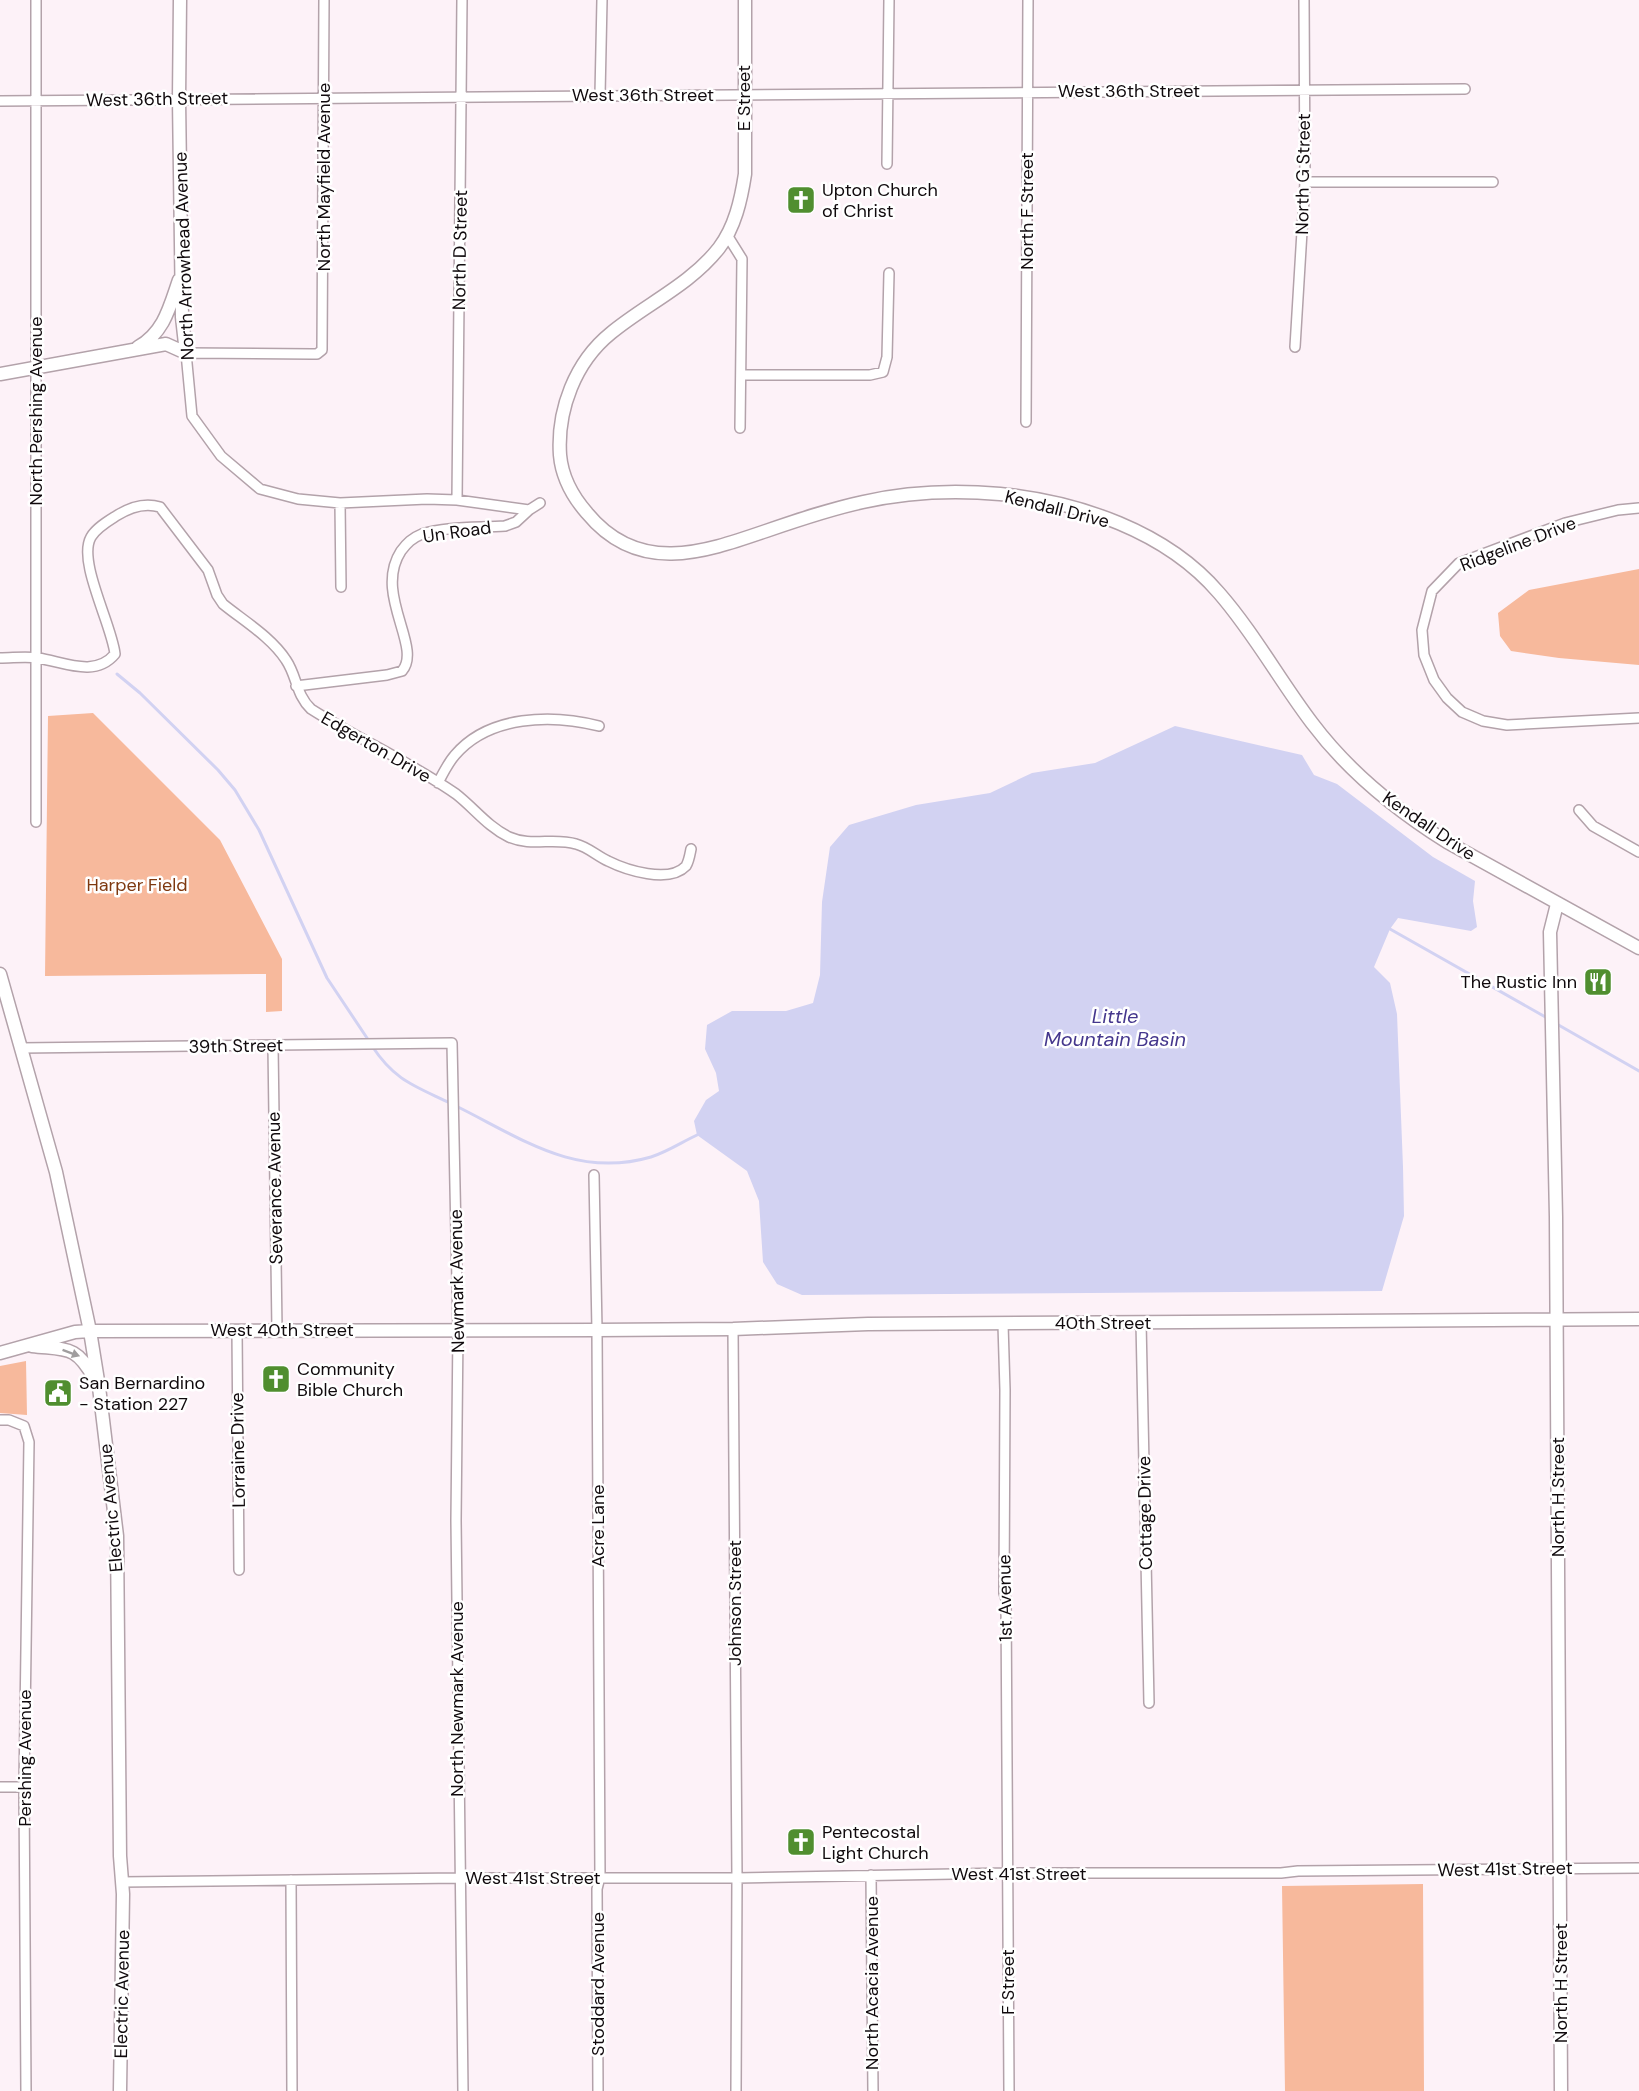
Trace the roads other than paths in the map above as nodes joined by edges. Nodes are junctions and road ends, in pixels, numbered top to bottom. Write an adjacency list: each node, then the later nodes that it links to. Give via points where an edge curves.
1 (36, 0): 20 (street, North Pershing Avenue)
2 (180, 0): 18 (main road, North Arrowhead Avenue)
3 (324, 0): 17 (street, North Mayfield Avenue)
4 (462, 0): 16 (street, North D Street)
5 (602, 0): 15 (street)
6 (745, 0): 14 (main road, E Street)
7 (889, 0): 13 (street)
8 (1028, 0): 12 (street, North F Street)
9 (1304, 0): 11 (street, North G Street)
10 (1465, 88): 11 (street, West 36th Street)
11 (1304, 90): 12 (street, West 36th Street); 23 (street, North G Street)
12 (1027, 92): 13 (street, West 36th Street); 34 (street, North F Street)
13 (889, 93): 14 (street, West 36th Street); 21 (street)
14 (744, 94): 15 (street, West 36th Street); 24 (main road, E Street)
15 (600, 95): 16 (street, West 36th Street)
16 (462, 96): 17 (street, West 36th Street); 36 (street, North D Street)
17 (324, 98): 18 (street, West 36th Street); 30 (street, North Mayfield Avenue, via 320,352)
18 (179, 99): 20 (street, West 36th Street); 26 (main road, North Arrowhead Avenue)
19 (0, 100): 20 (street, West 36th Street)
20 (36, 100): 31 (street, North Pershing Avenue)
21 (887, 164)
22 (1493, 182): 23 (street)
23 (1305, 183): 28 (street, North G Street)
24 (742, 195): 25 (main road, Kendall Drive)
25 (727, 235): 33 (street, via 742,259); 52 (main road, Kendall Drive, via 720,247 681,284 598,345 578,372 567,397 561,464 582,507 610,537 638,550 686,554 849,505 944,492 1002,494 1096,515 1173,552 1217,590 1312,723 1380,794 1439,837)
26 (182, 271): 29 (main road, via 159,329); 30 (main road, North Arrowhead Avenue)
27 (889, 273): 33 (street, via 887,357 883,372)
28 (1295, 347)
29 (135, 349): 30 (main road, via 166,344); 31 (main road)
30 (186, 352): 37 (street, North Arrowhead Avenue, via 192,416 221,456 260,489 298,499)
31 (36, 367): 32 (main road); 43 (street, North Pershing Avenue)
32 (0, 374)
33 (741, 375): 35 (street)
34 (1026, 422)
35 (740, 428)
36 (457, 500): 37 (street, North Arrowhead Avenue); 40 (street, North Arrowhead Avenue)
37 (340, 503): 41 (street)
38 (540, 503): 40 (street)
39 (1639, 508): 45 (street, Ridgeline Drive, via 1565,523 1459,563 1432,591 1422,630 1424,654 1434,680 1462,712 1483,721 1507,725)
40 (529, 510): 44 (street, Un Road, via 505,526 424,533 408,541 396,560 391,585 407,645 407,663 402,671)
41 (341, 587)
42 (0, 658): 43 (street, Edgerton Drive)
43 (36, 658): 44 (street, Edgerton Drive, via 84,667 105,664 115,654 89,562 90,539 116,516 152,504 160,507 208,570 223,604 278,649 293,672); 49 (street, North Pershing Avenue)
44 (296, 686): 47 (street, Edgerton Drive, via 311,709)
45 (1639, 717)
46 (599, 726): 47 (street, via 532,719 500,727 464,746)
47 (438, 783): 50 (street, Edgerton Drive, via 509,837 528,842 575,843 630,871 675,872 687,865)
48 (1579, 810): 51 (street, via 1593,826)
49 (36, 822)
50 (691, 849)
51 (1639, 852)
52 (1557, 904): 53 (main road, Kendall Drive); 60 (main road, North H Street, via 1550,932)
53 (1639, 948)
54 (0, 974): 57 (main road, Electric Avenue)
55 (452, 1043): 56 (street, 39th Street); 66 (street, Newmark Avenue)
56 (273, 1046): 57 (street, 39th Street); 65 (street, Severance Avenue)
57 (21, 1048): 69 (main road, Electric Avenue, via 56,1172)
58 (594, 1175): 68 (street, Acre Lane)
59 (1639, 1319): 60 (main road, 40th Street)
60 (1557, 1320): 61 (main road, 40th Street); 80 (main road, North H Street)
61 (1141, 1322): 62 (main road, 40th Street); 76 (street, Cottage Drive)
62 (1003, 1324): 63 (main road, 40th Street); 81 (street, 1st Avenue)
63 (733, 1329): 68 (main road, 40th Street); 85 (street, Johnson Street)
64 (237, 1330): 65 (main road, West 40th Street); 69 (main road, West 40th Street); 75 (street, Lorraine Drive)
65 (277, 1330): 66 (main road, West 40th Street)
66 (458, 1330): 67 (main road, West 40th Street); 74 (street, Newmark Avenue)
67 (566, 1330): 68 (main road, 40th Street)
68 (597, 1330): 83 (street, Acre Lane)
69 (90, 1331): 70 (main road, West 40th Street); 72 (main road, Electric Avenue)
70 (25, 1346): 71 (main road, West 40th Street); 72 (main road, one-way to 72, via 75,1353 85,1361)
71 (0, 1353)
72 (99, 1387): 87 (main road, Electric Avenue, via 117,1536)
73 (0, 1420): 78 (street, Pershing Avenue, via 24,1426 29,1442)
74 (456, 1520): 84 (street, North Newmark Avenue)
75 (239, 1570)
76 (1149, 1703)
77 (0, 1787): 78 (street)
78 (24, 1787): 88 (street, Pershing Avenue)
79 (1639, 1868): 80 (street, West 41st Street)
80 (1561, 1869): 81 (street, West 41st Street); 96 (main road, North H Street)
81 (1008, 1873): 82 (street, West 41st Street); 95 (street, F Street)
82 (871, 1875): 85 (street, West 41st Street); 94 (street, North Acacia Avenue)
83 (600, 1877): 84 (street, West 41st Street); 85 (street, West 41st Street); 92 (street, Stoddard Avenue)
84 (459, 1878): 86 (street, West 41st Street); 91 (street)
85 (737, 1878): 93 (street, Johnson Street)
86 (291, 1880): 87 (street, West 41st Street); 90 (street)
87 (122, 1882): 89 (main road, Electric Avenue)
88 (26, 2091)
89 (120, 2091)
90 (292, 2091)
91 (463, 2091)
92 (598, 2091)
93 (736, 2091)
94 (873, 2091)
95 (1009, 2091)
96 (1561, 2091)

